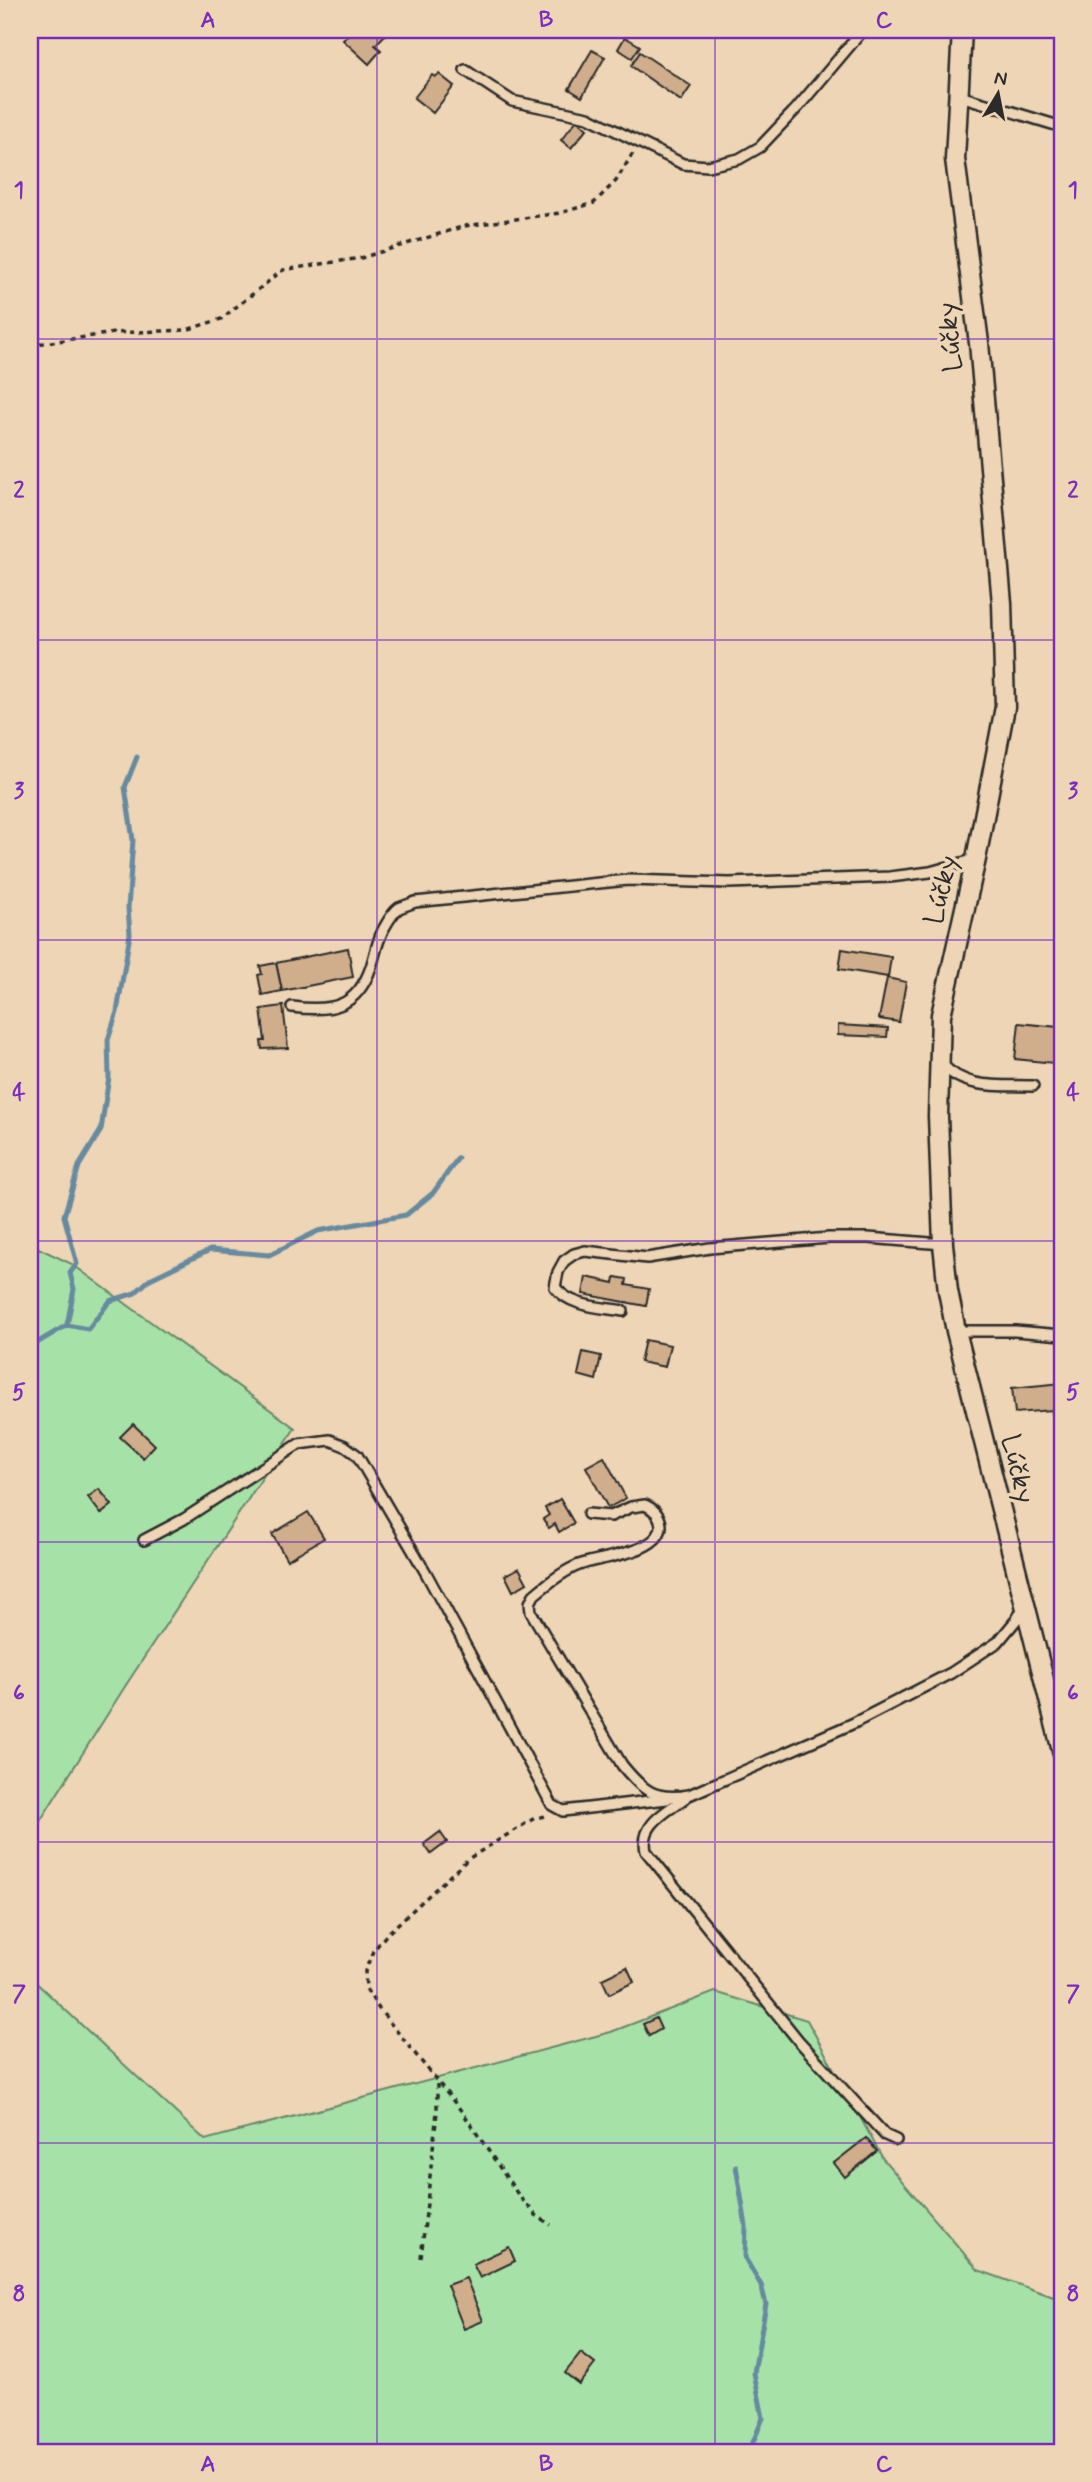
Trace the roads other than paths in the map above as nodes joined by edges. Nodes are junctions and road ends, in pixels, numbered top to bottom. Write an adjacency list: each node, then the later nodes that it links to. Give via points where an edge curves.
1 (863, 30): 3 (lane, via 760,146 739,159 708,166 682,164 588,117 512,101)
2 (962, 30): 4 (street, Lúčky)
3 (465, 70)
4 (960, 96): 5 (lane); 6 (street, Lúčky, via 955,159 979,343 1002,603 1005,707)
5 (1062, 127)
6 (976, 859): 7 (lane, via 890,877 729,883 628,880 415,902 398,909 388,922 362,989 351,1000 332,1008); 8 (street, Lúčky, via 941,1014)
7 (292, 1007)
8 (938, 1060): 9 (lane, via 962,1081); 10 (street, Lúčky)
9 (1033, 1086)
10 (943, 1244): 11 (lane, via 829,1238 647,1258 585,1251 564,1261 555,1287 563,1297); 12 (street, Lúčky)
11 (623, 1311)
12 (956, 1331): 13 (lane); 16 (street, Lúčky)
13 (1062, 1335)
14 (588, 1514): 19 (lane, via 611,1516 645,1505 658,1515 660,1531 650,1544 576,1566 534,1595 531,1612 622,1765 651,1793)
15 (144, 1540): 19 (lane, via 184,1520 299,1444 330,1440 345,1446 357,1455 426,1573 552,1805 563,1811)
16 (1024, 1606): 17 (street, Lúčky); 18 (lane, via 998,1642 951,1673 854,1723)
17 (1062, 1751)
18 (689, 1795): 19 (lane); 20 (lane, via 647,1829 646,1851 798,2040 886,2135)
19 (669, 1799)
20 (896, 2140)

